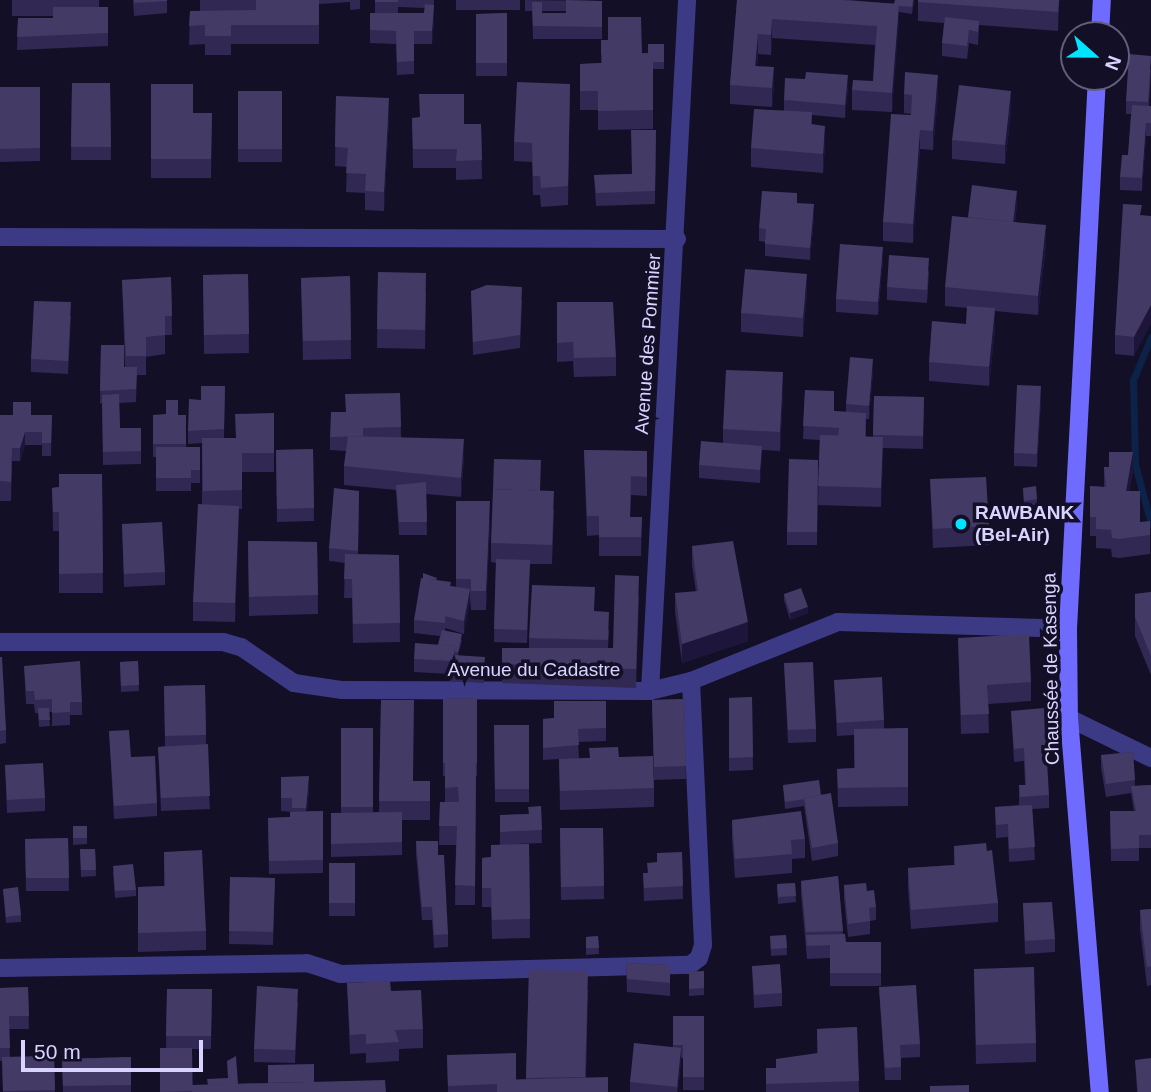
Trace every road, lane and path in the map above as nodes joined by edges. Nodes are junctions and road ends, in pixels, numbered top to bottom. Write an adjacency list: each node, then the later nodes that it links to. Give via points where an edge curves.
1 (687, 0): 6 (street, Avenue des Pommier)
2 (1102, 0): 3 (main road)
3 (1101, 21)
4 (1096, 91): 7 (main road, Chaussée de Kasenga)
5 (0, 237): 6 (street)
6 (677, 239): 10 (street, Avenue des Pommier)
7 (1068, 629): 9 (street, Avenue du Cadastre, via 838,622); 11 (main road, Chaussée de Kasenga)
8 (0, 642): 10 (street, Avenue du Cadastre, via 223,642 241,647 294,683 342,690)
9 (691, 681): 10 (street, Avenue du Cadastre); 13 (street, via 703,945 699,958 690,965 340,974 307,963)
10 (650, 691)
11 (1069, 718): 12 (street); 14 (main road, Chaussée de Kasenga)
12 (1151, 758)
13 (0, 968)
14 (1100, 1092)

